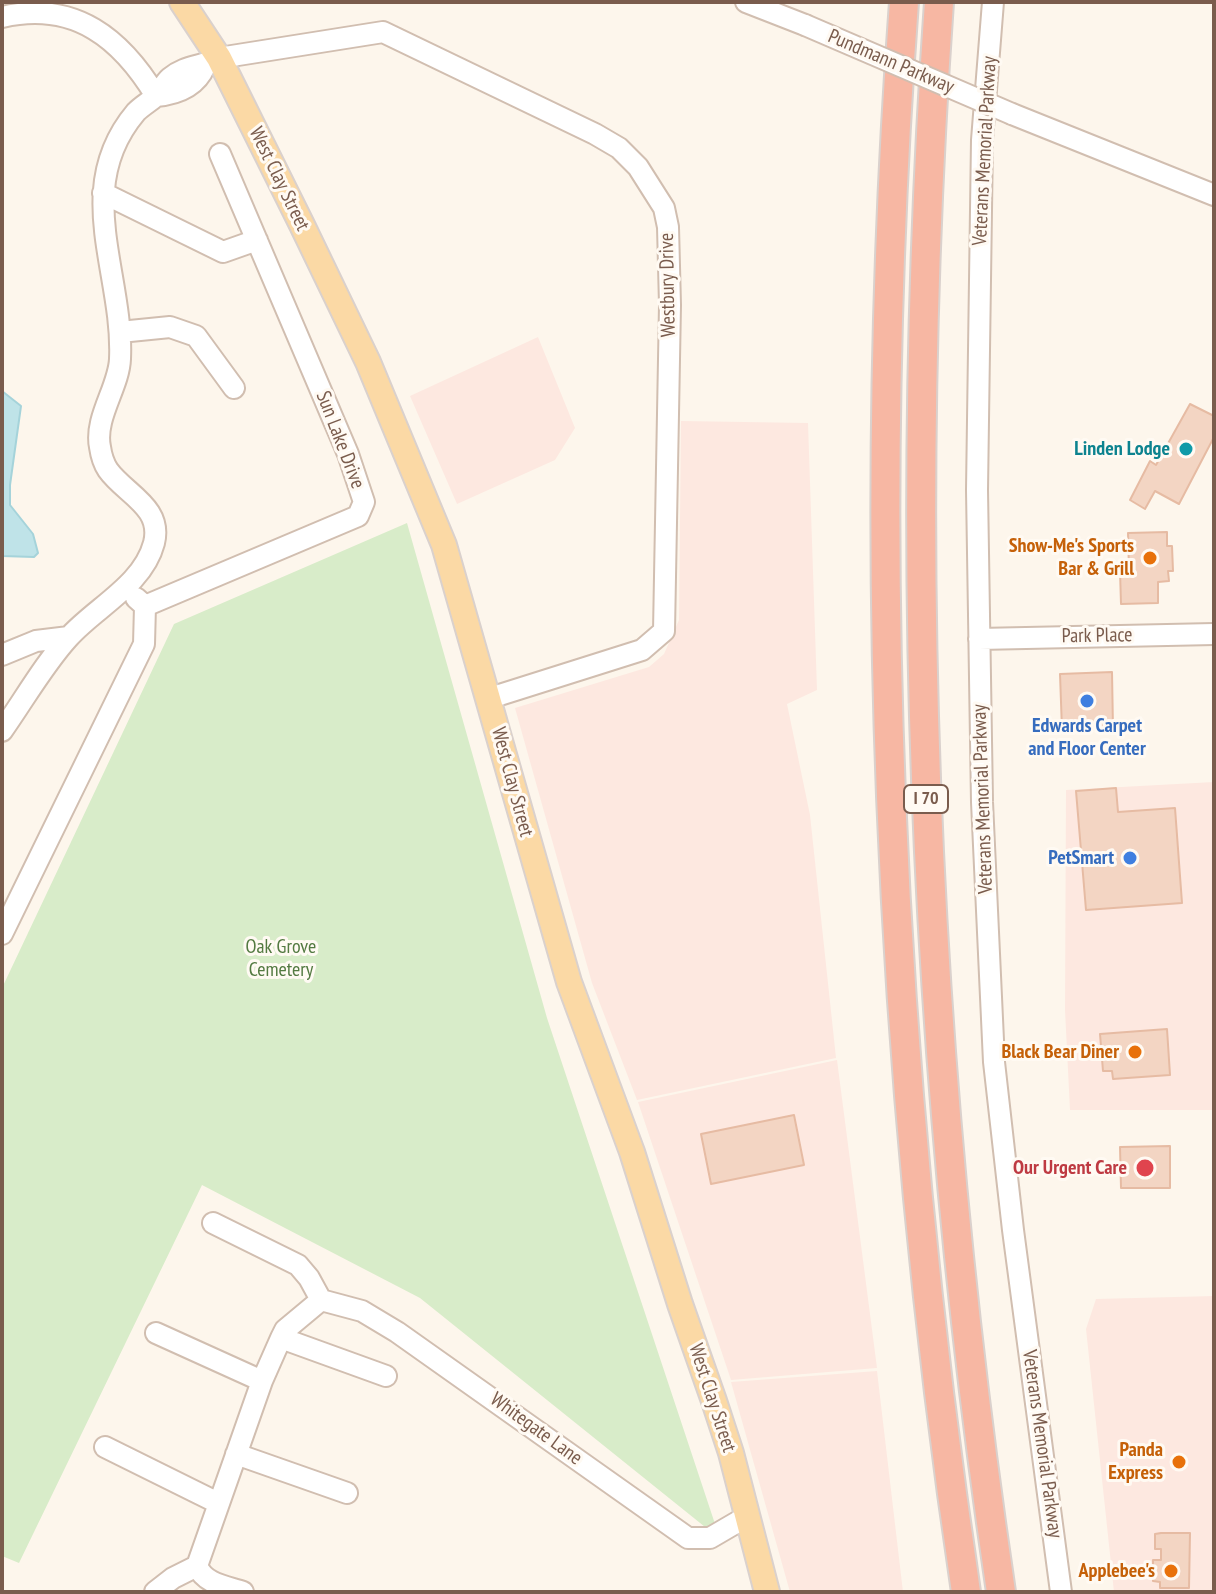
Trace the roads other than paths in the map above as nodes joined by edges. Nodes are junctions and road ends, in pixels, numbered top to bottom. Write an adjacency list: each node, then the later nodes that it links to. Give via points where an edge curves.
1 (182, 2): 7 (main road, West Clay Street)
2 (746, 2): 11 (street, Pundmann Parkway, bridge)
3 (904, 2): 39 (highway, I 70, via 889,359 892,805 917,1182)
4 (939, 2): 40 (highway, I 70, via 921,430 925,765 953,1203)
5 (993, 2): 19 (street, Veterans Memorial Parkway, via 982,140)
6 (2, 17): 8 (street, via 39,7 95,20 118,40)
7 (212, 62): 8 (street, via 199,79 175,94); 21 (main road, West Clay Street, via 309,239 396,425 444,545); 21 (street, Westbury Drive, via 383,32 619,148 664,208 670,305 664,631 642,650)
8 (156, 96): 10 (street, via 135,114 120,139 107,164)
9 (220, 154): 12 (street, Sun Lake Drive)
10 (103, 193): 12 (street, via 223,252); 13 (street)
11 (1214, 195)
12 (257, 240): 16 (street, Sun Lake Drive, via 364,502 358,516)
13 (120, 332): 14 (street, via 170,327 196,336); 15 (street, via 120,362 99,444 107,469 150,512 155,528 144,563)
14 (234, 388)
15 (124, 588): 16 (street); 18 (street)
16 (145, 606): 23 (street, via 144,644)
17 (1214, 634): 19 (street, Park Place)
18 (69, 637): 20 (street, via 36,641); 22 (street)
19 (979, 639): 41 (street, Veterans Memorial Parkway, via 994,1062)
20 (2, 655)
21 (490, 698): 34 (main road, West Clay Street, via 569,982 632,1152 731,1453)
22 (2, 731)
23 (2, 934)
24 (213, 1223): 25 (street, via 298,1265)
25 (321, 1300): 27 (street); 34 (street, Whitegate Lane, via 362,1311 397,1332 688,1538 710,1538)
26 (156, 1333): 29 (street)
27 (281, 1338): 28 (street); 29 (street)
28 (386, 1376)
29 (262, 1381): 31 (street)
30 (105, 1447): 33 (street)
31 (236, 1454): 32 (street); 33 (street)
32 (347, 1493)
33 (218, 1503): 35 (street)
34 (746, 1517): 38 (main road, West Clay Street)
35 (201, 1580): 36 (street, via 173,1578); 37 (street)
36 (155, 1592)
37 (243, 1592)
38 (767, 1592)
39 (966, 1592)
40 (1001, 1592)
41 (1061, 1592)

